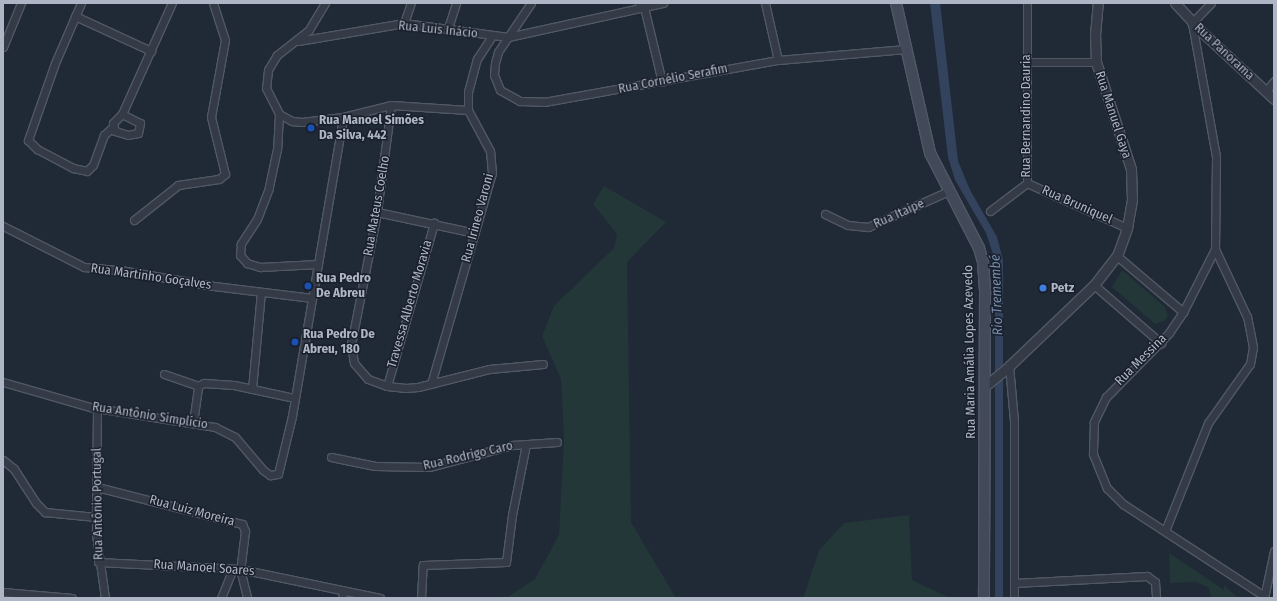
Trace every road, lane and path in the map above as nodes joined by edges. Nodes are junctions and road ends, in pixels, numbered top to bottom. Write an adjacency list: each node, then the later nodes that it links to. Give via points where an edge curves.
1 (21, 3): 24 (street)
2 (81, 3): 17 (street)
3 (172, 3): 26 (street)
4 (213, 3): 45 (street, via 225,40 211,117 225,174 219,179 178,185)
5 (325, 3): 23 (street, via 309,30)
6 (411, 3): 18 (street)
7 (456, 3): 20 (street)
8 (531, 3): 22 (street, Rua Cornélio Serafim)
9 (663, 3): 16 (street, Rua Luis Inácio)
10 (765, 3): 27 (street)
11 (896, 3): 25 (main road, Rua Maria Amália Lopes Azevedo)
12 (1027, 3): 28 (street, Rua Bernandino Dauria)
13 (1098, 3): 29 (street, Rua Manuel Gaya)
14 (1175, 3): 19 (street, Rua Panorama)
15 (1211, 3): 19 (street)
16 (641, 5): 22 (street, Rua Luis Inácio); 31 (street)
17 (75, 16): 26 (street); 39 (street, via 27,137 37,149 73,168 87,171 92,168 104,135)
18 (404, 23): 20 (street, Rua Luis Inácio); 23 (street, Rua Luis Inácio)
19 (1192, 23): 32 (street, Rua Panorama); 50 (street, Rua Messina, via 1216,157)
20 (448, 28): 21 (street, Rua Luis Inácio)
21 (492, 36): 22 (street, Rua Luis Inácio); 35 (street, via 477,59 468,92)
22 (508, 37): 31 (street, Rua Cornélio Serafim, via 498,52 494,75 500,90 520,100 544,102)
23 (298, 41): 37 (street, via 277,55 266,75 268,94)
24 (3, 47)
25 (906, 49): 27 (street, Rua Cornélio Serafim); 41 (main road, Rua Maria Amália Lopes Azevedo, via 926,139)
26 (151, 51): 36 (street)
27 (778, 60): 31 (street, Rua Cornélio Serafim)
28 (1027, 62): 29 (street); 40 (street, Rua Bernandino Dauria)
29 (1096, 62): 48 (street, Rua Manuel Gaya, via 1131,169 1132,199)
30 (1274, 81): 32 (street)
31 (662, 82)
32 (1266, 91): 33 (street, Rua Panorama)
33 (1274, 99)
34 (391, 105): 35 (street); 38 (street); 43 (street, Rua Mateus Coelho)
35 (468, 110): 49 (street, Rua Irineo Varoni, via 484,137 492,161 488,191)
36 (122, 114): 39 (street, via 115,118); 39 (street, via 138,120 140,131 128,136 120,134)
37 (279, 114): 38 (street, via 302,122); 52 (street, via 278,143 269,188 257,219 240,244 240,255 247,263 260,267)
38 (343, 117): 52 (street)
39 (112, 127)
40 (1027, 183): 42 (street, Rua Bernandino Dauria); 48 (street, Rua Bruniquel)
41 (949, 191): 44 (street, Rua Itaipe, via 868,227 848,225); 63 (main road, Rua Maria Amália Lopes Azevedo, via 979,248 983,262)
42 (990, 211)
43 (377, 212): 46 (street); 65 (street, Rua Mateus Coelho, via 351,354 358,371 368,379)
44 (825, 214)
45 (134, 220)
46 (434, 223): 49 (street); 65 (street, Travessa Alberto Moravia)
47 (3, 226): 54 (street, Rua Martinho Goçalves, via 84,267 134,272)
48 (1127, 228): 51 (street, Rua Manuel Gaya)
49 (475, 233): 62 (street, Rua Irineo Varoni)
50 (1215, 250): 56 (street, Rua Messina); 76 (street, via 1246,317 1253,347 1250,364 1208,423)
51 (1116, 256): 53 (street, Rua Manuel Gaya); 56 (street)
52 (318, 264): 55 (street)
53 (1094, 285): 57 (street); 59 (street, Rua Manuel Gaya)
54 (261, 292): 55 (street, Rua Martinho Goçalves); 66 (street)
55 (312, 298): 67 (street)
56 (1183, 312): 57 (street, Rua Messina)
57 (1161, 343): 76 (street, Rua Messina, via 1106,397 1099,408 1092,434 1094,454 1107,488 1123,504)
58 (542, 364): 62 (street, via 488,369)
59 (1008, 367): 63 (street, Rua Manuel Gaya); 80 (street, via 1014,421)
60 (164, 374): 64 (street)
61 (3, 382): 68 (street, Rua Antônio Simplício)
62 (431, 384): 65 (street, via 412,388)
63 (988, 384): 91 (main road, Rua Maria Amália Lopes Azevedo)
64 (198, 386): 66 (street, via 202,383 218,383); 69 (street)
65 (387, 386)
66 (252, 389): 67 (street)
67 (294, 398): 69 (street, Rua Antônio Simplício, via 281,472 270,475 236,437)
68 (97, 408): 69 (street, Rua Antônio Simplício); 74 (street, Rua Antônio Portugal)
69 (193, 423)
70 (557, 442): 71 (street, Rua Rodrigo Caro)
71 (526, 444): 72 (street, Rua Rodrigo Caro, via 500,448 429,467 375,466); 90 (street, via 512,514 506,562 423,565)
72 (332, 457)
73 (3, 460): 75 (street, via 14,469 36,503 45,512)
74 (98, 488): 75 (street, Rua Antônio Portugal); 79 (street, Rua Luiz Moreira, via 242,524 245,530)
75 (96, 516): 78 (street, Rua Antônio Portugal)
76 (1165, 531): 84 (street, Rua Messina)
77 (1274, 550): 84 (street)
78 (98, 562): 79 (street, Rua Manoel Soares); 85 (street, Rua Antônio Portugal)
79 (237, 569): 81 (street, Rua Manoel Soares); 86 (street); 87 (street)
80 (1014, 583): 92 (street); 93 (street, via 1147,576 1155,582)
81 (342, 590): 88 (street); 89 (street, Rua Manoel Soares)
82 (3, 592): 83 (street, via 26,596)
83 (69, 597)
84 (1264, 597)
85 (105, 598)
86 (221, 598)
87 (247, 598)
88 (343, 598)
89 (380, 598)
90 (421, 598)
91 (984, 598)
92 (1014, 598)
93 (1156, 598)

